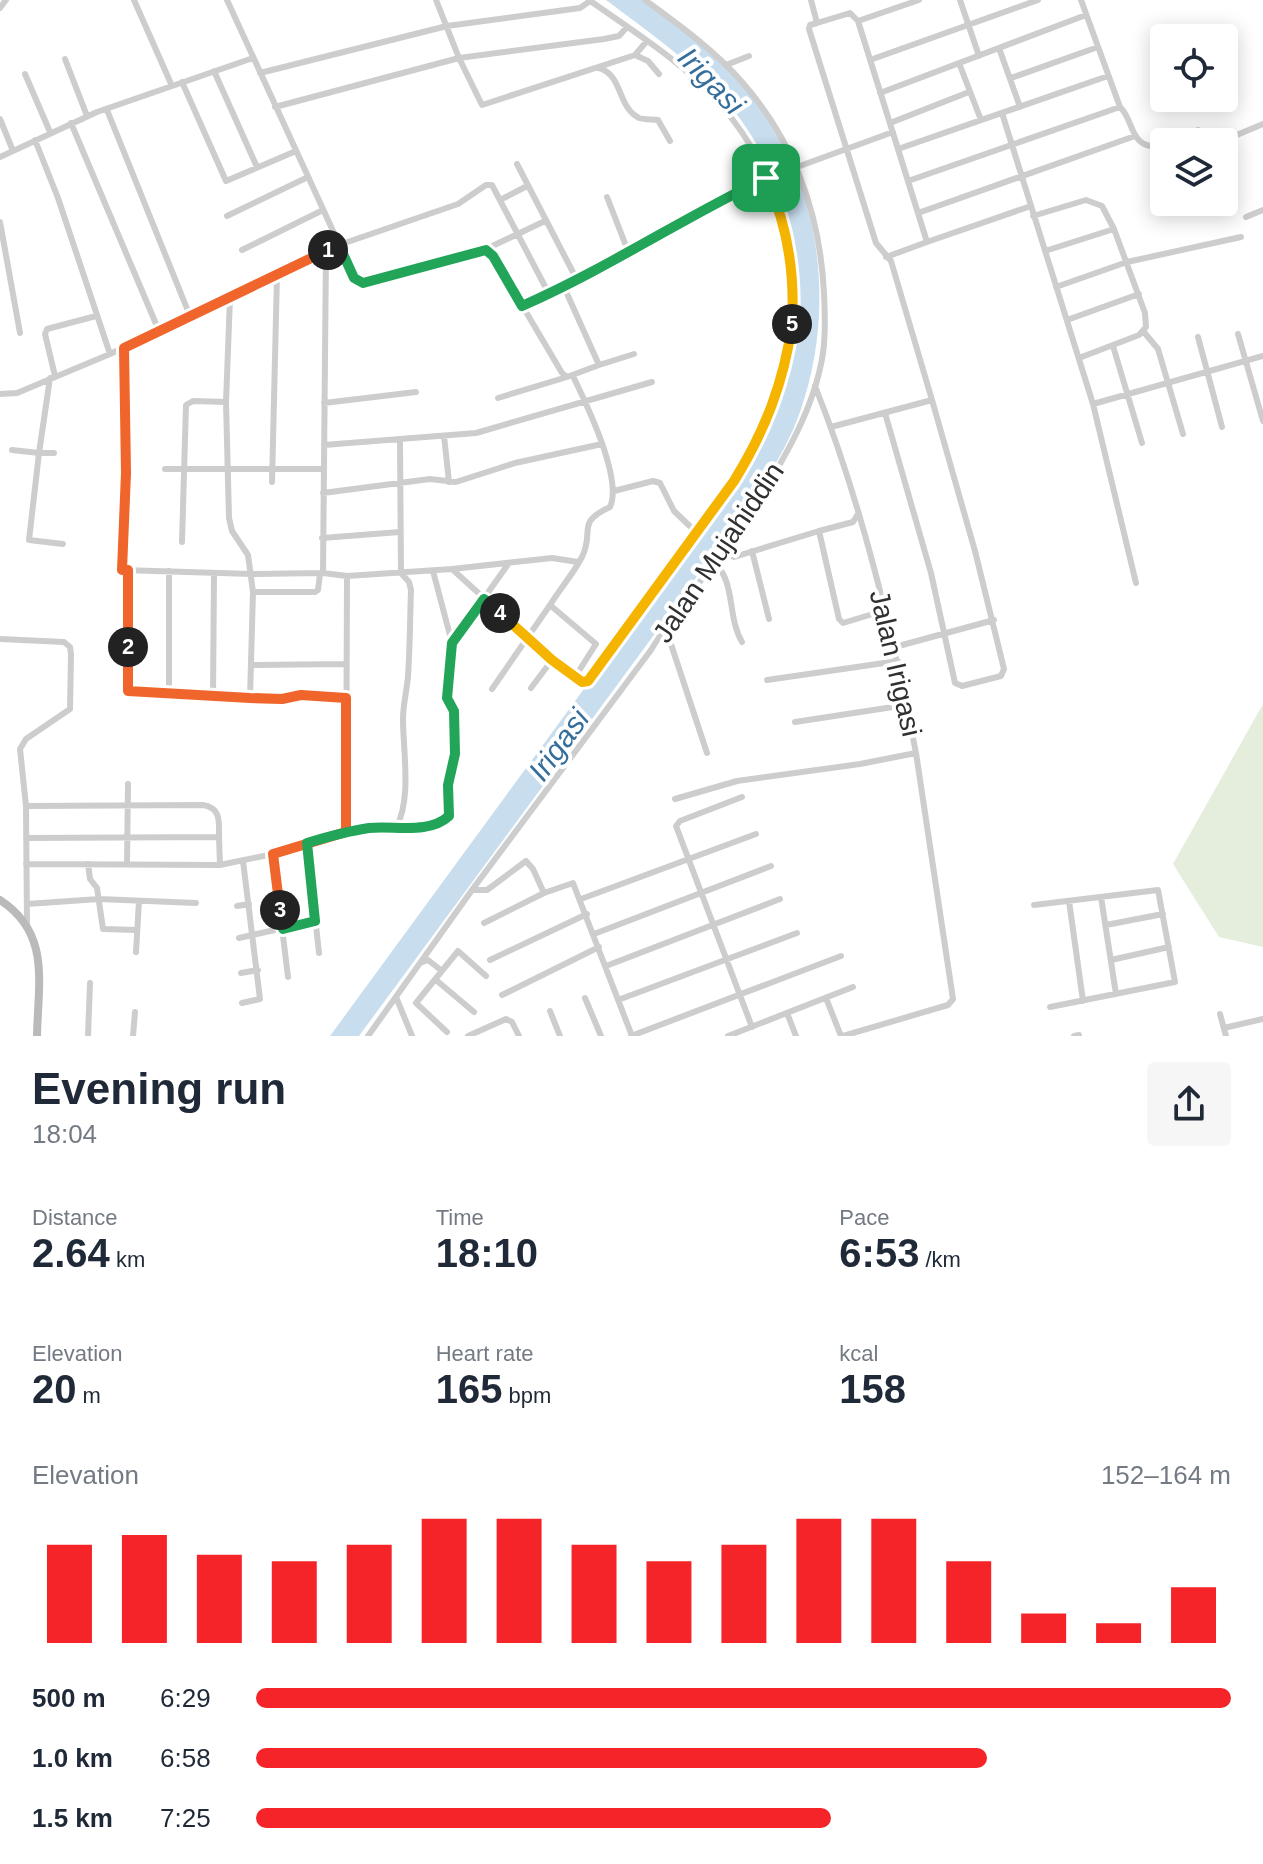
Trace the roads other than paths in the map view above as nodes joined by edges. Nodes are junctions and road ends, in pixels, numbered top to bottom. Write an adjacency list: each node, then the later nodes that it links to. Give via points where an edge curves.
1 (6, 0): 12 (street)
2 (134, 0): 39 (street)
3 (227, 0): 25 (street)
4 (436, 0): 17 (street)
5 (590, 0): 17 (street, via 580,8); 18 (street)
6 (645, 0): 30 (street, Jalan Mujahiddin)
7 (811, 0): 15 (street)
8 (919, 0): 14 (street)
9 (960, 0): 16 (street)
10 (1038, 0): 16 (street)
11 (1081, 0): 13 (street)
12 (0, 8)
13 (1086, 15): 20 (street); 21 (street)
14 (858, 21): 15 (street, via 848,13); 28 (street)
15 (817, 23): 61 (street, via 809,29)
16 (969, 25): 24 (street); 28 (street)
17 (447, 26): 26 (street); 33 (street)
18 (627, 27): 19 (street); 26 (street, via 619,36 604,39)
19 (646, 42): 22 (street); 71 (street, via 717,100 749,143)
20 (1098, 47): 36 (street); 37 (street)
21 (999, 48): 24 (street); 37 (street)
22 (635, 55): 31 (street); 35 (street)
23 (749, 56): 30 (street)
24 (979, 56): 29 (street)
25 (253, 58): 32 (street); 33 (street)
26 (459, 58): 31 (street, via 483,105); 42 (street)
27 (65, 59): 47 (street)
28 (870, 60): 41 (street)
29 (959, 63): 40 (street); 41 (street)
30 (726, 65): 68 (street, Jalan Mujahiddin, via 766,111)
31 (599, 68): 58 (street, via 611,74 633,114 658,120)
32 (214, 71): 38 (street); 67 (street)
33 (260, 73): 42 (street)
34 (25, 74): 53 (street)
35 (659, 74)
36 (1108, 76): 43 (street); 44 (street)
37 (1011, 78): 43 (street)
38 (182, 82): 39 (street); 72 (street)
39 (172, 86): 45 (street)
40 (969, 92): 49 (street); 51 (street)
41 (880, 93): 51 (street)
42 (275, 107): 64 (street)
43 (1020, 107): 46 (street)
44 (1120, 107): 56 (street); 59 (street)
45 (107, 110): 47 (street); 108 (street)
46 (1002, 113): 49 (street); 59 (street)
47 (87, 116): 50 (street)
48 (0, 119): 63 (street)
49 (981, 120): 62 (street)
50 (71, 123): 53 (street); 110 (street)
51 (890, 123): 54 (street)
52 (1263, 124): 55 (street)
53 (50, 132): 57 (street)
54 (893, 132): 61 (street); 62 (street)
55 (1238, 134)
56 (1135, 136): 60 (street); 69 (street)
57 (35, 140): 63 (street); 107 (street)
58 (670, 141)
59 (1012, 145): 69 (street); 73 (street)
60 (1150, 146)
61 (847, 148): 68 (street); 97 (street, via 876,243)
62 (898, 149): 73 (street)
63 (13, 151): 65 (street)
64 (296, 151): 67 (street); 70 (street)
65 (0, 157)
66 (517, 164): 75 (street)
67 (257, 167): 72 (street)
68 (797, 167): 128 (street, Jalan Mujahiddin, via 821,254 825,322)
69 (1022, 176): 78 (street); 81 (street)
70 (308, 177): 79 (street); 82 (street)
71 (766, 178): 95 (street); 162 (street, via 791,265 788,352 774,405 754,450)
72 (226, 181): 74 (street)
73 (908, 181): 81 (street)
74 (215, 186)
75 (527, 186): 77 (street); 85 (street)
76 (607, 197): 95 (street)
77 (500, 200): 88 (street); 91 (street, via 492,185 484,186 458,204)
78 (1031, 206): 83 (street); 90 (street)
79 (323, 210): 91 (street); 92 (street)
80 (1263, 210): 84 (street)
81 (918, 213): 90 (street)
82 (227, 216)
83 (1033, 216): 87 (street, via 1086,200 1106,211); 96 (street)
84 (1246, 217)
85 (545, 221): 88 (street); 100 (street)
86 (0, 222): 112 (street)
87 (1114, 229): 96 (street); 98 (street)
88 (517, 233): 93 (street); 103 (street)
89 (1241, 237): 98 (street)
90 (927, 242): 97 (street)
91 (339, 245): 93 (street, via 354,278 363,283); 94 (street)
92 (242, 250)
93 (484, 250): 106 (street, via 493,256)
94 (326, 251): 99 (street); 136 (street)
95 (628, 251): 100 (street)
96 (1045, 251): 102 (street)
97 (886, 257): 134 (street)
98 (1127, 262): 102 (street); 104 (street)
99 (277, 275): 105 (street); 152 (street)
100 (577, 280): 101 (street)
101 (564, 287): 103 (street); 122 (street)
102 (1056, 287): 109 (street)
103 (549, 294): 106 (street)
104 (1139, 294): 109 (street); 111 (street, via 1147,321)
105 (230, 298): 108 (street); 135 (street)
106 (522, 306): 124 (street, via 562,373)
107 (96, 316): 117 (street); 125 (street, via 48,328)
108 (190, 316): 110 (street)
109 (1067, 320): 120 (street)
110 (159, 331): 116 (street)
111 (1143, 331): 115 (street); 127 (street, via 1158,349)
112 (20, 333)
113 (1238, 334): 121 (street)
114 (1198, 337): 123 (street)
115 (1113, 346): 120 (street); 131 (street)
116 (124, 348): 117 (street); 174 (street, via 122,570)
117 (110, 354): 125 (street)
118 (634, 354): 122 (street)
119 (1263, 356): 121 (street)
120 (1079, 358): 137 (street)
121 (1245, 362): 123 (street); 139 (street)
122 (599, 365): 124 (street)
123 (1207, 372): 127 (street); 141 (street)
124 (570, 376): 132 (street); 133 (street)
125 (52, 377): 130 (street, via 17,393); 149 (street)
126 (652, 382): 133 (street)
127 (1169, 383): 131 (street); 142 (street)
128 (815, 386): 140 (street, Jalan Irigasi); 169 (street, Jalan Mujahiddin, via 757,504)
129 (416, 392): 136 (street)
130 (0, 394)
131 (1127, 395): 137 (street); 145 (street)
132 (498, 398)
133 (585, 400): 143 (street, via 480,432); 146 (street)
134 (932, 400): 138 (street); 188 (street)
135 (226, 402): 154 (street, via 186,405); 155 (street)
136 (324, 403): 147 (street)
137 (1093, 404): 182 (street)
138 (885, 413): 140 (street); 190 (street)
139 (1263, 421)
140 (831, 427): 161 (street, Jalan Irigasi)
141 (1222, 427)
142 (1183, 434)
143 (444, 436): 144 (street); 157 (street)
144 (400, 441): 147 (street); 158 (street)
145 (1142, 443)
146 (602, 444): 157 (street); 159 (street)
147 (324, 445): 153 (street)
148 (12, 450): 149 (street)
149 (39, 453): 150 (street); 167 (street, via 28,537)
150 (54, 453)
151 (165, 469): 154 (street)
152 (272, 469): 153 (street); 155 (street); 156 (street)
153 (324, 469): 160 (street)
154 (184, 470): 155 (street); 166 (street)
155 (229, 470): 179 (street, via 229,523 246,550)
156 (272, 482)
157 (449, 482): 158 (street, via 430,479)
158 (399, 485): 160 (street); 164 (street)
159 (614, 491): 162 (street, via 660,483 674,511); 170 (street, via 610,507 590,521)
160 (323, 493): 165 (street)
161 (858, 514): 163 (street, via 853,522); 186 (street, Jalan Irigasi)
162 (695, 531): 200 (street, via 589,680)
163 (819, 531): 168 (street); 186 (street, via 840,622)
164 (400, 532): 165 (street); 178 (street)
165 (322, 538): 180 (street)
166 (182, 542)
167 (63, 544)
168 (752, 551): 169 (street, via 734,557); 187 (street)
169 (721, 552): 171 (street, Jalan Mujahiddin)
170 (578, 562): 172 (street, via 552,558); 185 (street)
171 (714, 562): 189 (street, Jalan Mujahiddin); 193 (street, via 724,574)
172 (509, 563): 173 (street); 184 (street)
173 (452, 569): 176 (street); 184 (street)
174 (128, 570): 175 (street); 204 (street, via 128,691)
175 (169, 571): 177 (street); 204 (street)
176 (433, 571): 178 (street); 194 (street)
177 (214, 573): 179 (street); 205 (street)
178 (401, 573): 181 (street); 217 (street, via 411,590 404,789)
179 (252, 574): 180 (street); 183 (street)
180 (321, 574): 181 (street); 183 (street, via 317,592)
181 (347, 576): 198 (street)
182 (1136, 583)
183 (253, 592): 199 (street)
184 (484, 599): 192 (street); 194 (street)
185 (550, 605): 192 (street); 200 (street, via 596,642)
186 (886, 610): 195 (street, Jalan Irigasi)
187 (769, 619)
188 (994, 620): 190 (street); 190 (street, via 1001,676 957,685)
189 (665, 626): 210 (street); 232 (street, Jalan Mujahiddin)
190 (946, 633): 195 (street)
191 (0, 639): 215 (street, via 64,642 70,647 70,709 26,739 20,749)
192 (528, 639): 196 (street); 203 (street)
193 (742, 642)
194 (452, 643): 217 (street, via 447,698 454,711 451,811 436,824)
195 (895, 647): 197 (street, Jalan Irigasi)
196 (552, 660): 200 (street); 202 (street)
197 (898, 661): 201 (street); 208 (street, Jalan Irigasi)
198 (346, 664): 199 (street); 207 (street)
199 (251, 665): 206 (street)
200 (575, 677)
201 (767, 680)
202 (531, 688)
203 (492, 689)
204 (169, 693): 205 (street)
205 (213, 697): 206 (street)
206 (250, 698): 207 (street)
207 (346, 698): 218 (street)
208 (906, 705): 209 (street); 211 (street, Jalan Irigasi)
209 (795, 722)
210 (707, 753)
211 (916, 753): 214 (street, Jalan Irigasi, via 737,781); 310 (street, via 953,999 948,1005)
212 (128, 784): 216 (street)
213 (742, 797): 225 (street, via 677,823)
214 (675, 799)
215 (26, 806): 216 (street); 221 (street)
216 (129, 806): 220 (street, via 212,806 219,817); 222 (street)
217 (396, 828): 218 (street)
218 (346, 832): 223 (street)
219 (756, 834): 225 (street)
220 (219, 837): 222 (street); 230 (street)
221 (26, 838): 222 (street); 227 (street)
222 (127, 838): 229 (street)
223 (307, 843): 224 (street); 249 (street)
224 (273, 854): 226 (street); 254 (street)
225 (687, 858): 233 (street); 237 (street)
226 (243, 861): 230 (street); 244 (street)
227 (26, 864): 228 (street); 243 (street)
228 (88, 864): 229 (street); 236 (street)
229 (127, 864): 230 (street)
230 (220, 865)
231 (771, 866): 233 (street)
232 (472, 890): 234 (street, via 487,890 526,861); 268 (street, Jalan Mujahiddin)
233 (701, 890): 251 (street); 257 (street)
234 (544, 893): 237 (street, via 573,883); 250 (street)
235 (1101, 897): 241 (street); 248 (street, via 1158,890); 253 (street)
236 (99, 899): 240 (street); 243 (street); 255 (street, via 103,929)
237 (581, 899): 247 (street)
238 (780, 899): 251 (street)
239 (0, 900): 252 (main road)
240 (139, 901): 242 (street); 255 (street)
241 (1069, 901): 245 (street); 285 (street)
242 (196, 903)
243 (27, 904): 252 (street)
244 (249, 904): 246 (street); 258 (street)
245 (1034, 905)
246 (237, 906)
247 (587, 914): 257 (street); 265 (street)
248 (1163, 914): 253 (street); 261 (street)
249 (315, 921): 254 (street); 263 (street)
250 (484, 923)
251 (713, 923): 266 (street); 269 (street)
252 (27, 924): 298 (main road, via 38,959)
253 (1106, 925): 267 (street)
254 (283, 929): 258 (street); 274 (street)
255 (137, 930): 262 (street)
256 (797, 933): 266 (street)
257 (594, 934): 260 (street)
258 (254, 935): 259 (street); 270 (street)
259 (239, 938)
260 (599, 947): 269 (street); 280 (street)
261 (1169, 947): 267 (street); 279 (street, via 1175,982)
262 (136, 952)
263 (319, 953)
264 (841, 956): 278 (street)
265 (490, 960)
266 (727, 960): 278 (street); 284 (street)
267 (1111, 960): 279 (street)
268 (420, 963): 271 (street, via 428,960); 281 (street, Jalan Mujahiddin)
269 (606, 966): 284 (street)
270 (258, 970): 272 (street); 286 (street, via 260,999)
271 (442, 971): 273 (street, via 458,951); 275 (street)
272 (241, 973)
273 (486, 976)
274 (288, 977)
275 (436, 980): 290 (street); 296 (street, via 416,1003)
276 (90, 983): 299 (street)
277 (853, 987): 283 (street)
278 (740, 993): 294 (street); 307 (street)
279 (1116, 994): 285 (street)
280 (502, 995)
281 (396, 997): 297 (street, Jalan Mujahiddin); 302 (street)
282 (585, 998): 306 (street)
283 (826, 998): 291 (street); 310 (street)
284 (618, 1000): 307 (street)
285 (1083, 1001): 287 (street)
286 (242, 1003)
287 (1050, 1007)
288 (550, 1011): 305 (street)
289 (135, 1012): 300 (street)
290 (474, 1012)
291 (787, 1013): 294 (street); 309 (street)
292 (1220, 1014): 295 (street)
293 (1263, 1019): 295 (street)
294 (752, 1027): 308 (street)
295 (1224, 1028): 311 (street)
296 (447, 1032)
297 (370, 1033): 301 (street)
298 (37, 1036)
299 (88, 1036)
300 (133, 1036)
301 (381, 1036)
302 (412, 1036)
303 (468, 1036): 304 (street, via 506,1019)
304 (519, 1036)
305 (560, 1036)
306 (601, 1036)
307 (632, 1036)
308 (728, 1036)
309 (796, 1036)
310 (842, 1036)
311 (1226, 1036)

